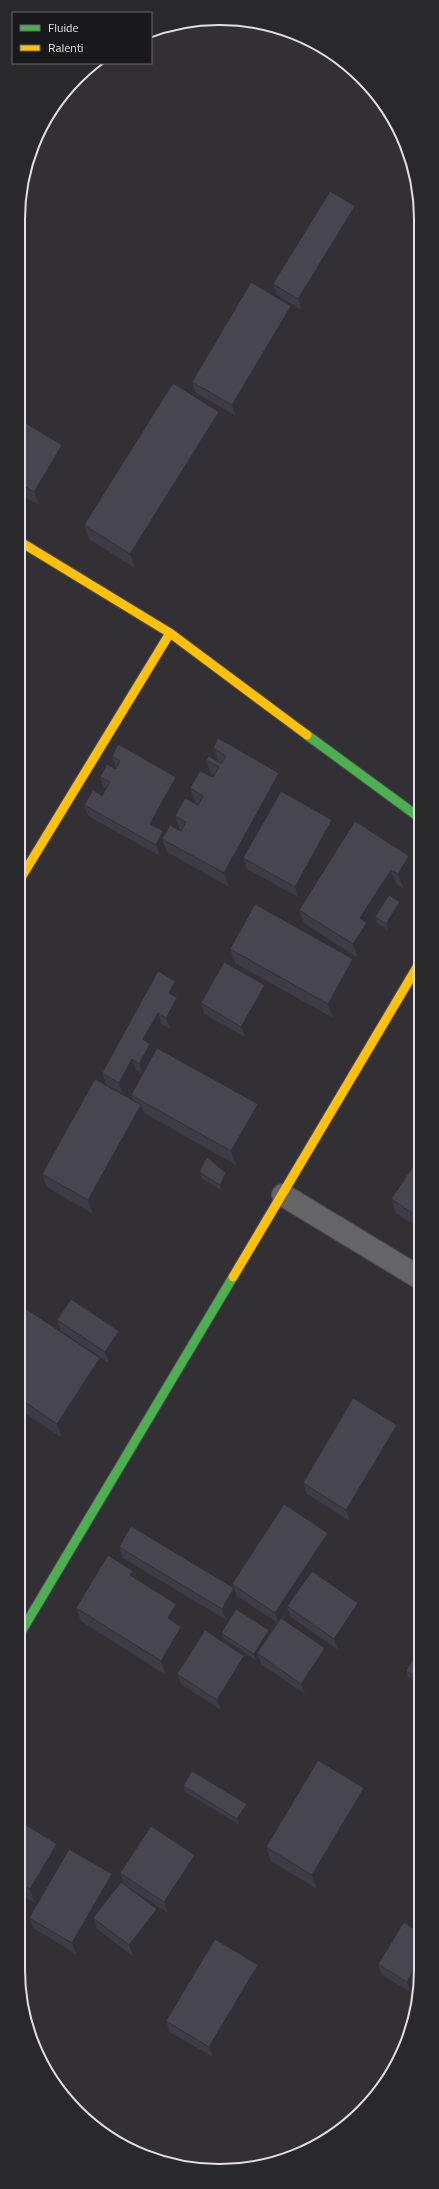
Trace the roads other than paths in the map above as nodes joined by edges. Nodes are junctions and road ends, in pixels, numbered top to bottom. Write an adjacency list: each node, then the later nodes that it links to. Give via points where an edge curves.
1 (25, 545): 2 (street)
2 (170, 633): 3 (street); 4 (street)
3 (414, 814)
4 (25, 872)
5 (414, 972): 6 (street)
6 (283, 1195): 7 (street); 8 (street)
7 (414, 1274)
8 (25, 1625)

